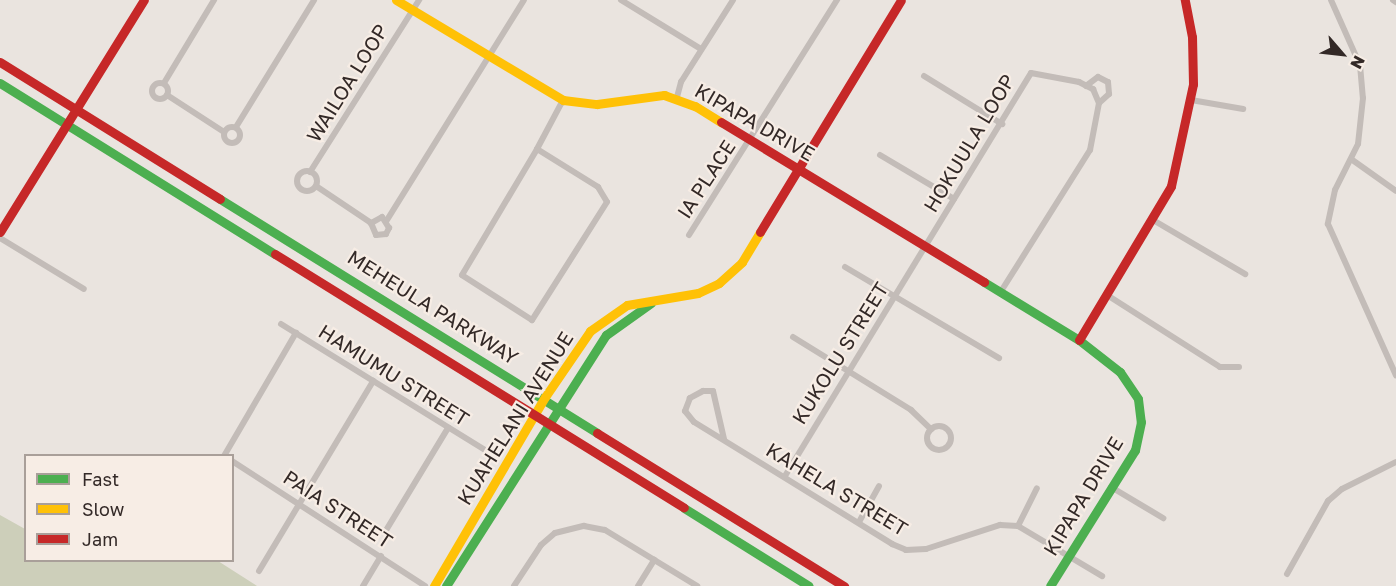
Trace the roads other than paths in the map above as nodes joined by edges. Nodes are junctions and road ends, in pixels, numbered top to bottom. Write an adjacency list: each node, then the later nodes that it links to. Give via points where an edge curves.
1 (144, 0): 26 (street)
2 (214, 0): 19 (street)
3 (314, 0): 30 (street)
4 (396, 0): 13 (street, KIPAPA DRIVE)
5 (419, 0): 13 (street, WAILOA LOOP)
6 (524, 0): 15 (street, WAILOA LOOP)
7 (621, 0): 14 (street)
8 (733, 0): 14 (street)
9 (837, 0): 32 (street, IA PLACE)
10 (901, 0): 36 (street, KUAHELANI AVENUE)
11 (1185, 0): 24 (street, via 1194,62)
12 (1331, 0): 35 (street, via 1360,65 1362,127)
13 (413, 10): 15 (street, KIPAPA DRIVE); 37 (street, WAILOA LOOP)
14 (701, 49): 22 (street)
15 (488, 59): 23 (street, KIPAPA DRIVE); 41 (street, WAILOA LOOP)
16 (0, 62): 26 (street, MEHEULA PARKWAY)
17 (924, 76): 28 (street)
18 (0, 83): 29 (street, MEHEULA PARKWAY)
19 (164, 83): 21 (street); 21 (street, via 154,85 153,94 159,98)
20 (1086, 86): 25 (street, via 1093,89); 25 (street, HOKUULA LOOP, via 1098,77 1108,82 1109,94); 28 (street, HOKUULA LOOP, via 1031,72)
21 (167, 94): 31 (street)
22 (677, 97): 23 (street, KIPAPA DRIVE, via 647,95 597,104); 32 (street, KIPAPA DRIVE)
23 (563, 100): 33 (street)
24 (1191, 100): 27 (street); 42 (street, via 1172,186)
25 (1099, 103): 51 (street, HOKUULA LOOP, via 1095,138 1085,161)
26 (76, 109): 29 (street); 64 (street, MEHEULA PARKWAY)
27 (1244, 109)
28 (1002, 124): 40 (street, HOKUULA LOOP)
29 (66, 126): 44 (street); 66 (street, MEHEULA PARKWAY)
30 (236, 127): 31 (street); 31 (street, via 241,135 236,142 227,141)
31 (224, 132)
32 (750, 139): 36 (street, KIPAPA DRIVE); 45 (street, IA PLACE)
33 (537, 148): 33 (street, via 462,275 532,320 607,202 598,187)
34 (880, 155): 40 (street)
35 (1351, 159): 39 (street); 62 (street, via 1335,190 1328,224)
36 (800, 169): 47 (street, KIPAPA DRIVE); 54 (street, KUAHELANI AVENUE, via 742,262 731,273 698,293)
37 (310, 172): 38 (street, WAILOA LOOP, via 316,178); 38 (street, WAILOA LOOP, via 300,175 297,184 305,191)
38 (316, 186): 43 (street, WAILOA LOOP)
39 (1396, 191)
40 (954, 199): 47 (street, HOKUULA LOOP)
41 (387, 220): 43 (street, via 376,217); 43 (street, WAILOA LOOP, via 389,228 383,236 373,233)
42 (1153, 220): 49 (street); 52 (street)
43 (371, 223)
44 (0, 232)
45 (689, 235)
46 (0, 238): 50 (street)
47 (925, 248): 51 (street, KIPAPA DRIVE); 53 (street, KUKOLU STREET)
48 (845, 267): 53 (street)
49 (1245, 274)
50 (84, 289)
51 (1000, 293): 58 (street, KIPAPA DRIVE)
52 (1107, 295): 58 (street); 60 (street, via 1220,368)
53 (894, 297): 59 (street); 61 (street, KUKOLU STREET)
54 (653, 302): 64 (street, KUAHELANI AVENUE, via 627,304 601,320); 65 (street, KUAHELANI AVENUE, via 606,334)
55 (281, 324): 56 (street, HAMUMU STREET)
56 (296, 333): 63 (street, HAMUMU STREET); 72 (street)
57 (793, 337): 61 (street)
58 (1079, 340): 77 (street, KIPAPA DRIVE, via 1120,372 1138,399 1141,423 1135,450)
59 (999, 358)
60 (1239, 367)
61 (848, 372): 69 (street, via 911,410); 75 (street, KUKOLU STREET)
62 (1396, 375)
63 (373, 381): 68 (street, HAMUMU STREET); 79 (street)
64 (545, 398): 65 (street, MEHEULA PARKWAY); 66 (street, KUAHELANI AVENUE)
65 (559, 407): 67 (street, KUAHELANI AVENUE); 98 (street, MEHEULA PARKWAY)
66 (535, 415): 67 (street, MEHEULA PARKWAY); 92 (street, KUAHELANI AVENUE)
67 (549, 423): 93 (street, KUAHELANI AVENUE); 97 (street, MEHEULA PARKWAY)
68 (448, 428): 71 (street, HAMUMU STREET); 83 (street)
69 (931, 429): 69 (street, via 927,439 931,446 938,450 947,447 951,438 947,429 940,425)
70 (724, 439): 70 (street, KAHELA STREET, via 713,391 690,398 685,404 689,416); 75 (street, KAHELA STREET)
71 (490, 453)
72 (225, 454)
73 (234, 462): 79 (street, PAIA STREET)
74 (1396, 462): 88 (street, via 1342,489 1328,501)
75 (784, 476): 81 (street, KAHELA STREET)
76 (879, 486): 81 (street)
77 (1112, 487): 80 (street); 84 (street, KIPAPA DRIVE)
78 (1036, 488): 82 (street)
79 (300, 502): 85 (street, PAIA STREET); 87 (street)
80 (1163, 519)
81 (858, 522): 82 (street, KAHELA STREET, via 892,544 915,551 1000,525)
82 (1018, 526): 84 (street)
83 (385, 532)
84 (1070, 555): 89 (street); 99 (street, KIPAPA DRIVE)
85 (381, 556): 90 (street); 91 (street, PAIA STREET)
86 (654, 560): 94 (street, via 605,530 568,527 541,545); 95 (street); 96 (street)
87 (259, 571)
88 (1287, 574)
89 (1102, 576)
90 (363, 586)
91 (425, 586)
92 (434, 586)
93 (446, 586)
94 (514, 586)
95 (638, 586)
96 (697, 586)
97 (809, 586)
98 (844, 586)
99 (1050, 586)

